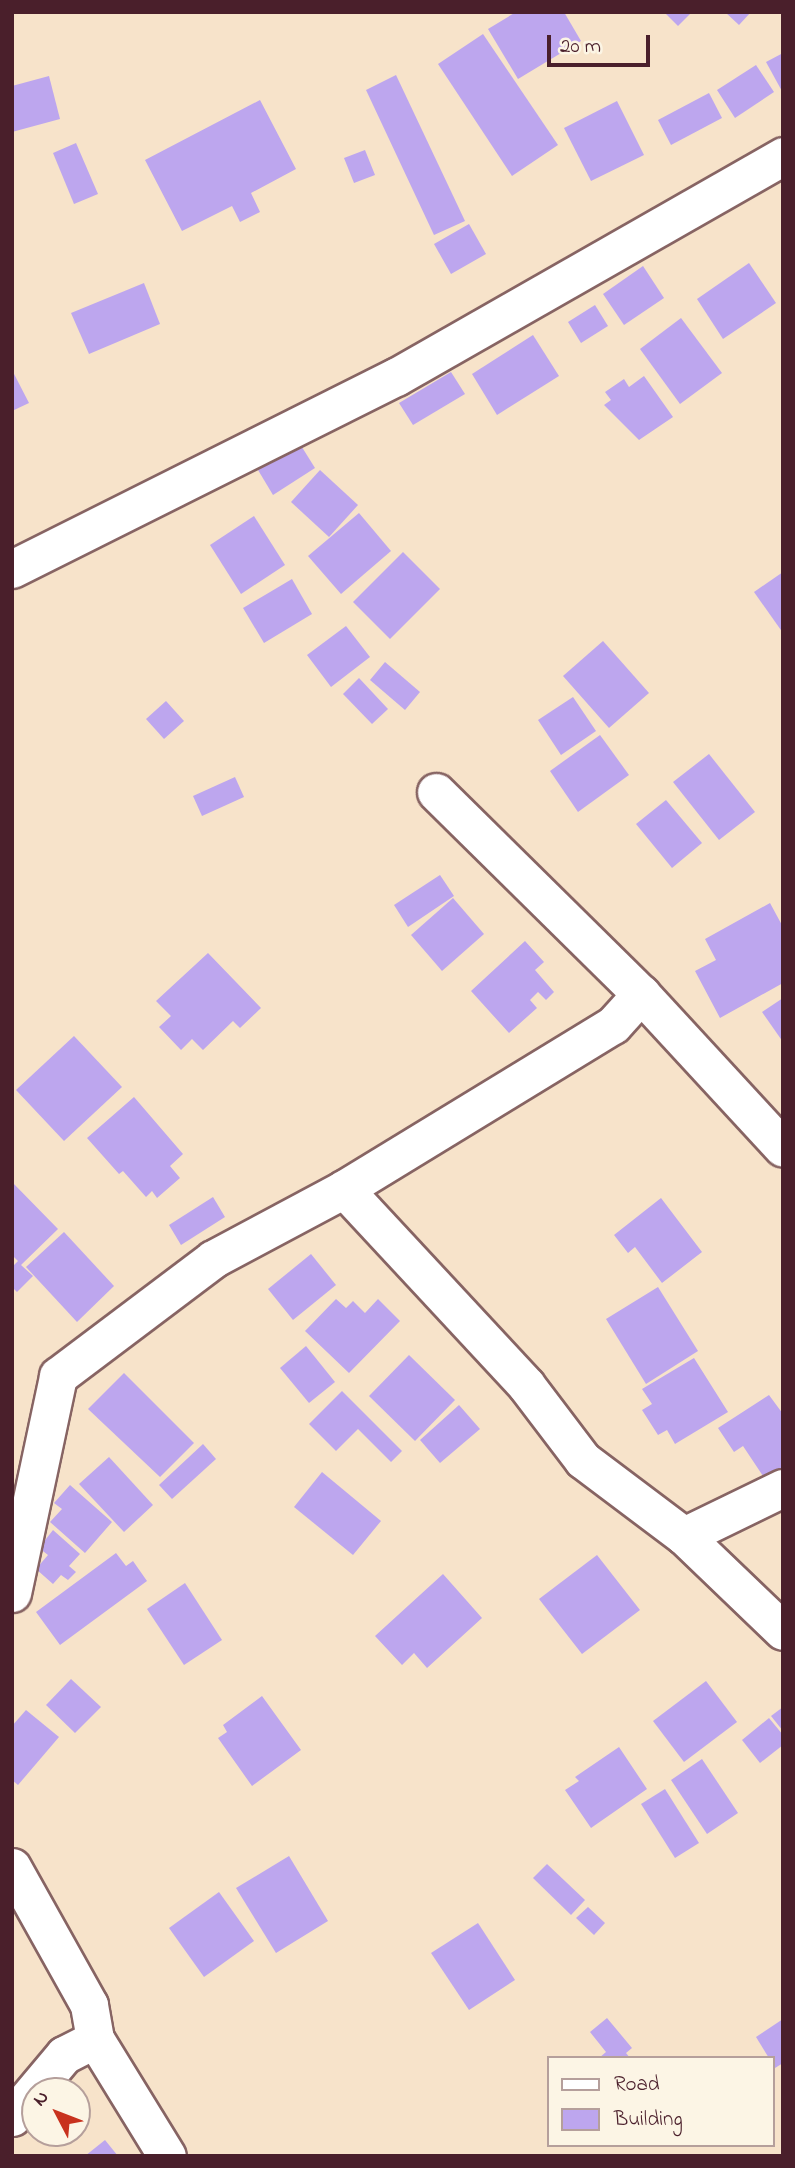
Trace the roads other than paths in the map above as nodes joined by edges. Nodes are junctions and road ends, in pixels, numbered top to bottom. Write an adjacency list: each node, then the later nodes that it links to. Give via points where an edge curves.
1 (783, 156): 2 (street, via 396,377)
2 (12, 569)
3 (436, 792): 4 (street)
4 (641, 994): 5 (street); 6 (street, via 612,1025)
5 (783, 1148)
6 (344, 1189): 8 (street, via 526,1385 583,1460); 9 (street, via 213,1259 58,1376)
7 (783, 1488): 8 (street)
8 (684, 1536): 10 (street)
9 (12, 1593)
10 (783, 1631)
11 (12, 1867): 12 (street, via 89,2005)
12 (95, 2039): 13 (street, via 64,2055); 14 (street)
13 (12, 2117)
14 (166, 2156)

